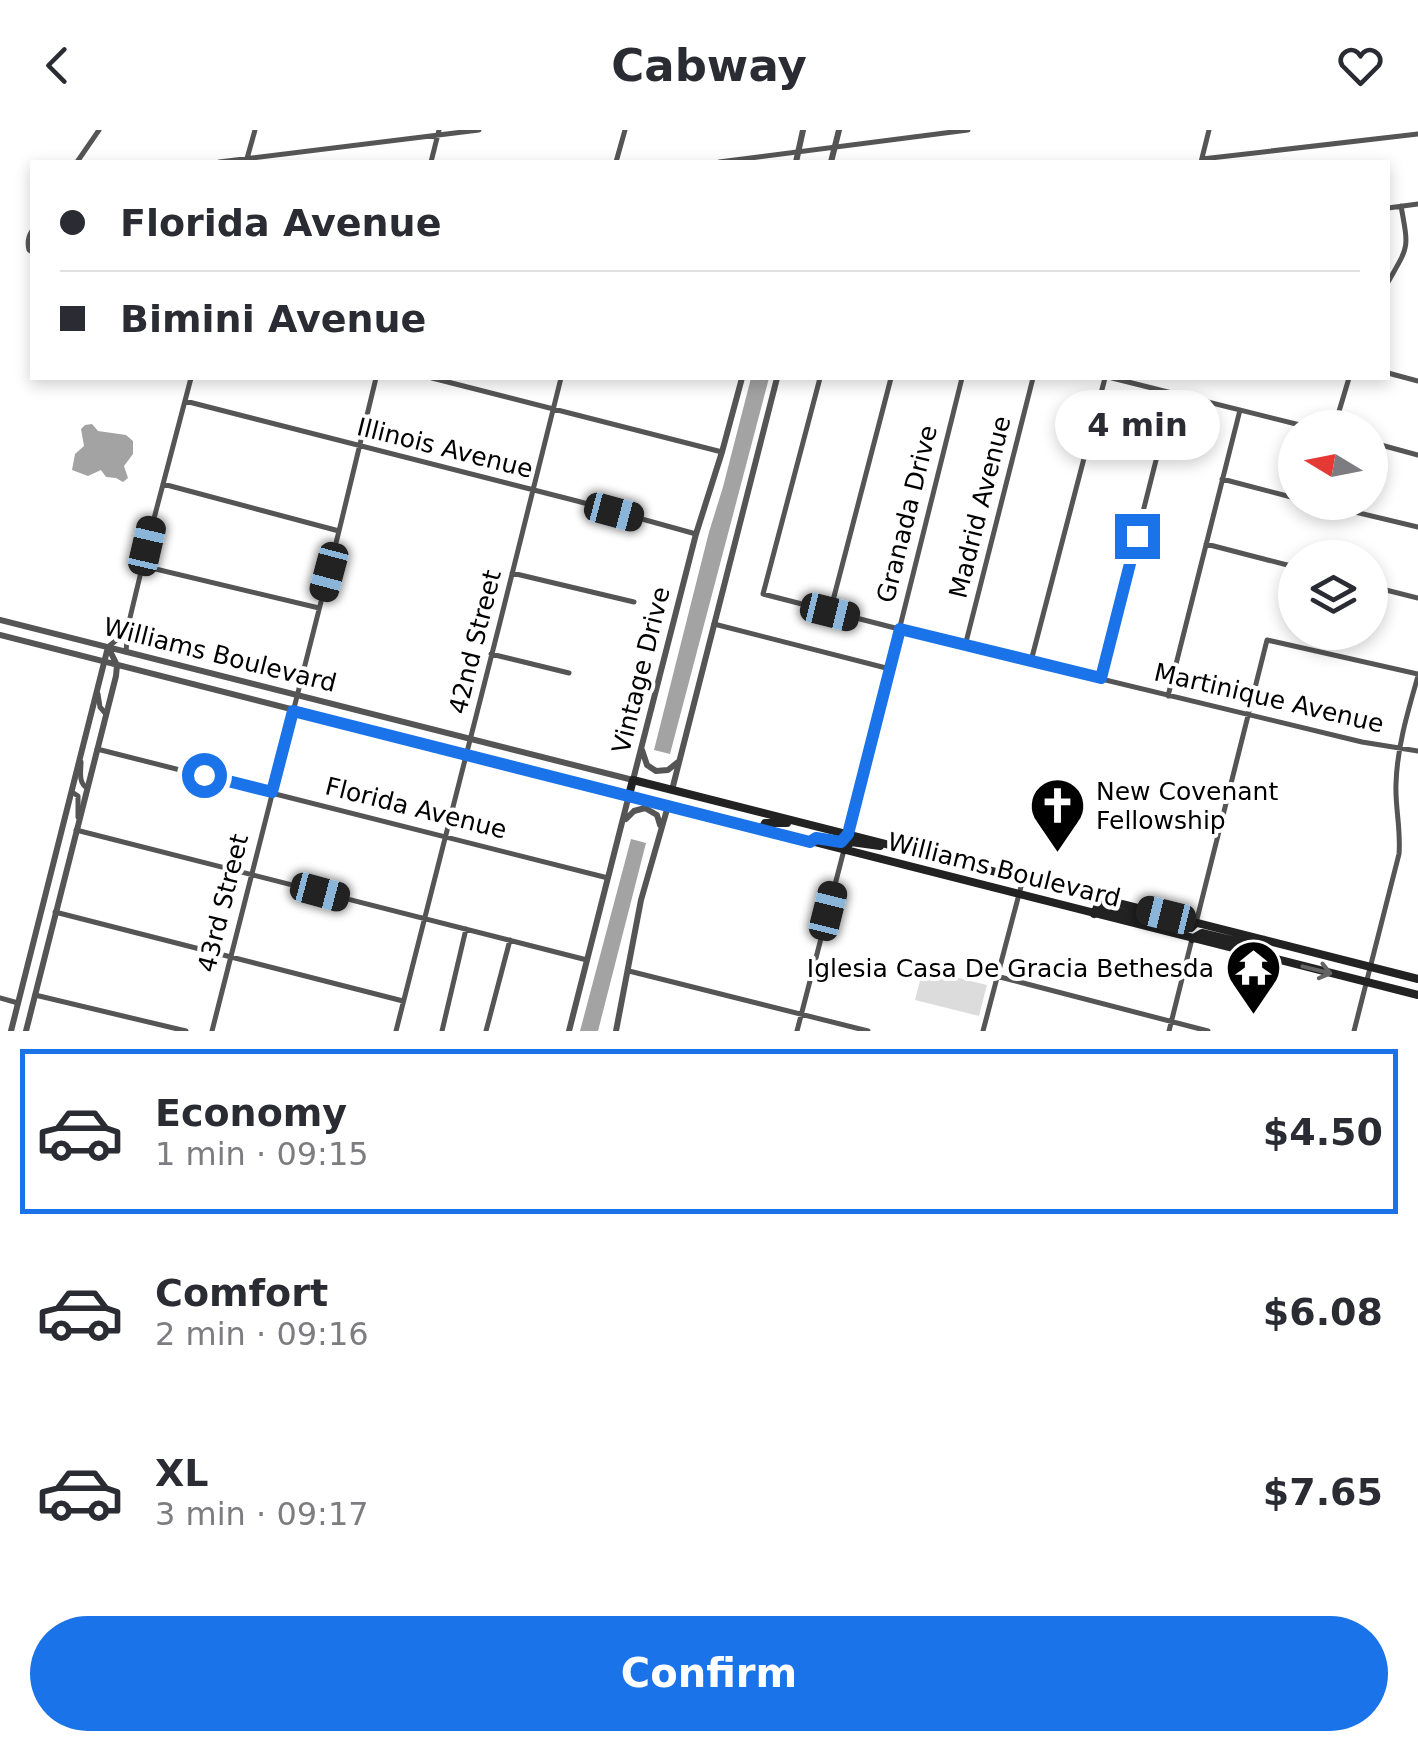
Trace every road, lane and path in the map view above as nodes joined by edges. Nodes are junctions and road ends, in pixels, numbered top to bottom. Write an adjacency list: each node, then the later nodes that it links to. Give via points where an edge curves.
1 (99, 130): 13 (street)
2 (255, 130): 14 (street)
3 (479, 130): 9 (street)
4 (625, 130): 17 (street)
5 (802, 130): 12 (street)
6 (839, 130): 11 (street)
7 (968, 130): 11 (street)
8 (1209, 130): 21 (street)
9 (439, 133): 15 (street); 16 (street)
10 (1418, 134): 22 (street)
11 (834, 148): 12 (street); 20 (street)
12 (798, 152): 18 (street); 19 (street)
13 (78, 160)
14 (247, 160)
15 (254, 160)
16 (432, 160)
17 (617, 160)
18 (735, 160)
19 (796, 160)
20 (831, 160)
21 (1201, 160)
22 (1210, 160)
23 (1418, 204): 24 (street)
24 (1401, 206): 25 (street); 26 (street, via 1405,254)
25 (1390, 208)
26 (1390, 279)
27 (1390, 374): 41 (street)
28 (190, 380): 43 (street)
29 (376, 380): 48 (street, 43rd Street)
30 (440, 380): 44 (street)
31 (560, 380): 44 (street, 42nd Street)
32 (741, 380): 50 (street, Vintage Drive)
33 (776, 380): 70 (street)
34 (819, 380): 68 (street, Martinique Avenue, via 763,594)
35 (891, 380): 68 (street)
36 (962, 380): 72 (street, Granada Drive)
37 (1032, 380): 74 (street, Madrid Avenue)
38 (1107, 380): 80 (street)
39 (1117, 380): 42 (street)
40 (1347, 380): 46 (street)
41 (1418, 381)
42 (1172, 393): 45 (street); 84 (street)
43 (184, 401): 48 (street, Illinois Avenue); 53 (street)
44 (553, 410): 50 (street); 54 (street, 42nd Street)
45 (1240, 410): 47 (street); 52 (street)
46 (1339, 410)
47 (1278, 420)
48 (359, 447): 54 (street, Illinois Avenue); 58 (street, 43rd Street)
49 (1388, 447): 51 (street)
50 (722, 452): 59 (street, Vintage Drive)
51 (1418, 455)
52 (1222, 479): 55 (street); 60 (street)
53 (163, 484): 58 (street); 62 (street)
54 (533, 492): 59 (street, Illinois Avenue); 63 (street, 42nd Street)
55 (1278, 494)
56 (1388, 520): 57 (street)
57 (1418, 527)
58 (340, 530): 67 (street, 43rd Street)
59 (696, 534): 93 (street, Vintage Drive)
60 (1206, 544): 61 (street); 87 (street)
61 (1278, 563)
62 (143, 566): 67 (street); 71 (street)
63 (512, 573): 66 (street); 77 (street, 42nd Street)
64 (1388, 590): 65 (street)
65 (1418, 598)
66 (634, 602)
67 (319, 608): 86 (street, 43rd Street)
68 (830, 612): 72 (street, Martinique Avenue)
69 (0, 620): 75 (street, Williams Boulevard)
70 (714, 624): 81 (street); 98 (street)
71 (128, 626): 75 (street); 76 (street)
72 (900, 629): 74 (street, Martinique Avenue); 81 (street, Granada Drive)
73 (0, 635): 79 (street, Williams Boulevard)
74 (965, 646): 80 (street, Martinique Avenue)
75 (108, 647): 76 (street, Williams Boulevard); 78 (street); 79 (street)
76 (126, 652): 78 (street); 86 (street, Williams Boulevard)
77 (491, 654): 82 (street); 91 (street, 42nd Street)
78 (116, 661): 79 (street, Williams Boulevard); 88 (street, Williams Boulevard); 89 (street)
79 (104, 662): 85 (street)
80 (1031, 662): 84 (street, Martinique Avenue)
81 (890, 669): 111 (street, Granada Drive)
82 (569, 673)
83 (1418, 675): 90 (street, via 1267,640); 94 (street)
84 (1101, 678): 87 (street, Martinique Avenue)
85 (98, 686): 89 (street); 95 (street)
86 (297, 695): 88 (street, 43rd Street); 91 (street, Williams Boulevard)
87 (1168, 696): 90 (street, Martinique Avenue)
88 (293, 711): 97 (street, Williams Boulevard); 103 (street, 43rd Street)
89 (106, 714): 92 (street)
90 (1247, 714): 94 (street, Martinique Avenue); 124 (street)
91 (472, 739): 97 (street, 42nd Street); 99 (street, Williams Boulevard)
92 (97, 748): 100 (street); 103 (street, Florida Avenue)
93 (642, 748): 98 (street, via 647,766 656,771); 99 (street, Vintage Drive)
94 (1400, 748): 96 (street, Martinique Avenue); 132 (street, via 1399,854)
95 (82, 749): 100 (street, via 80,778); 102 (street)
96 (1418, 751)
97 (468, 755): 104 (street, Williams Boulevard); 112 (street, 42nd Street)
98 (679, 761): 101 (street)
99 (634, 780): 101 (main road, Williams Boulevard); 104 (main road, Vintage Drive)
100 (87, 788): 108 (street)
101 (672, 790): 105 (main road); 106 (main road, Williams Boulevard)
102 (72, 792): 108 (street, via 78,796); 121 (street)
103 (272, 792): 112 (street, Florida Avenue); 116 (street, 43rd Street)
104 (630, 795): 105 (main road, Williams Boulevard); 107 (street, Vintage Drive)
105 (668, 806): 109 (main road, Williams Boulevard); 110 (street)
106 (811, 825): 109 (main road, via 769,822); 111 (main road, Williams Boulevard)
107 (621, 827): 110 (street, via 645,808 657,815); 117 (street, Vintage Drive)
108 (77, 828): 116 (street); 120 (street)
109 (762, 829): 113 (main road, Williams Boulevard)
110 (661, 832): 133 (street)
111 (848, 834): 113 (main road, via 841,842); 114 (main road, Williams Boulevard)
112 (446, 836): 117 (street, Florida Avenue); 123 (street, 42nd Street)
113 (810, 842): 115 (main road, Williams Boulevard)
114 (884, 844): 115 (main road, via 852,842); 118 (main road, Williams Boulevard)
115 (844, 850): 119 (main road, Williams Boulevard); 142 (street)
116 (251, 874): 123 (street); 130 (street, 43rd Street)
117 (608, 878): 131 (street, Vintage Drive)
118 (1022, 879): 119 (street); 124 (main road, Williams Boulevard)
119 (1018, 894): 122 (main road, Williams Boulevard); 134 (street)
120 (55, 912): 129 (street); 130 (street)
121 (41, 914): 129 (street, via 38,944); 141 (street)
122 (1094, 914): 124 (main road, via 1100,906 1186,928); 126 (main road, Williams Boulevard)
123 (424, 918): 125 (street); 140 (street, 42nd Street)
124 (1196, 922): 128 (main road, Williams Boulevard)
125 (466, 929): 127 (street); 149 (street)
126 (1192, 939): 128 (main road, via 1202,933 1248,944); 136 (main road, Williams Boulevard, one-way to 136); 143 (street)
127 (510, 940): 131 (street); 150 (street)
128 (1264, 940): 132 (main road, Williams Boulevard)
129 (46, 952): 137 (street)
130 (231, 957): 140 (street); 147 (street, 43rd Street)
131 (587, 960): 151 (street, Vintage Drive)
132 (1371, 967): 135 (main road, Williams Boulevard); 136 (street)
133 (628, 972): 142 (street); 152 (street)
134 (996, 976): 143 (street); 155 (street)
135 (1418, 979)
136 (1367, 982): 138 (main road, Williams Boulevard); 158 (street)
137 (35, 995): 145 (street); 146 (street)
138 (1418, 995)
139 (0, 998): 141 (street)
140 (403, 1001): 148 (street, 42nd Street)
141 (18, 1003): 144 (street); 145 (street)
142 (801, 1014): 153 (street); 154 (street)
143 (1171, 1022): 156 (street); 157 (street)
144 (11, 1031)
145 (24, 1031)
146 (186, 1031)
147 (212, 1031)
148 (396, 1031)
149 (442, 1031)
150 (486, 1031)
151 (569, 1031)
152 (616, 1031)
153 (797, 1031)
154 (868, 1031)
155 (982, 1031)
156 (1168, 1031)
157 (1208, 1031)
158 (1354, 1031)

